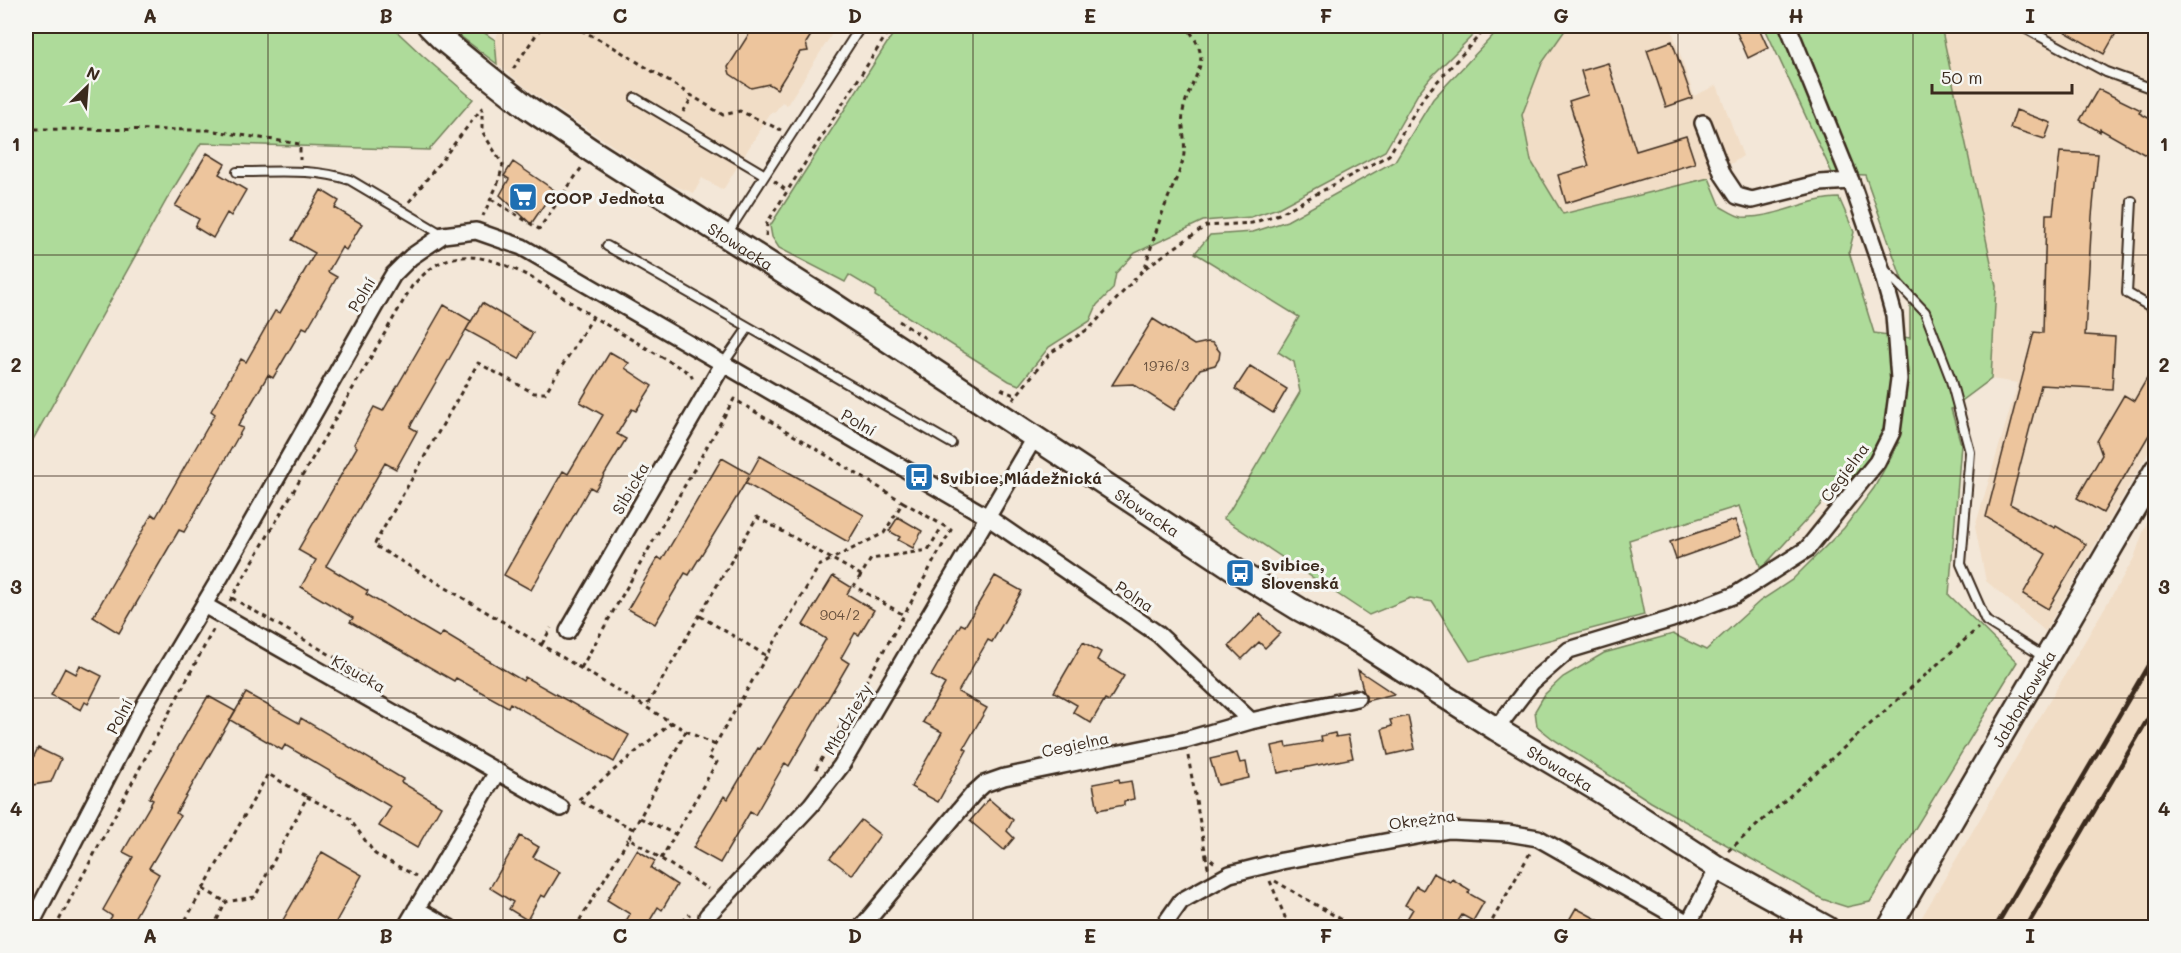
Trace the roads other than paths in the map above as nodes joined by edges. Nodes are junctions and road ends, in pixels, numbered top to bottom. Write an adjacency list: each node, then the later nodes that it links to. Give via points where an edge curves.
1 (429, 26): 13 (street, Słowacka, bridge, via 527,107)
2 (861, 26): 9 (lane)
3 (1788, 26): 10 (street, Cegielna)
4 (2020, 26): 5 (lane, via 2106,72)
5 (2156, 90)
6 (635, 98): 9 (lane)
7 (1703, 123): 10 (street, via 1737,196 1752,200 1820,183)
8 (237, 172): 12 (lane, via 334,175 350,180)
9 (765, 175): 13 (lane)
10 (1851, 181): 15 (street, Cegielna)
11 (2132, 201): 16 (lane, via 2127,293)
12 (443, 235): 18 (street, Polní, via 476,231 522,247); 23 (street, Polní, via 411,256 393,276)
13 (726, 236): 19 (street, Słowacka)
14 (607, 246): 17 (lane)
15 (1880, 265): 25 (lane, via 1925,312 1950,377 1970,452 1960,564 1986,621); 28 (street, Cegielna, via 1894,315 1898,369 1892,432 1877,462 1807,549 1735,594 1672,619 1569,650 1532,682)
16 (2156, 310)
17 (748, 328): 18 (lane); 20 (lane)
18 (723, 364): 22 (street, Polní); 24 (street, Sibicka)
19 (1034, 438): 22 (street, Młodzieży); 28 (street, Słowacka, via 1240,573 1358,641)
20 (951, 443)
21 (2156, 470): 25 (street, Jabłonkowska)
22 (986, 516): 27 (street, Polna, via 1158,634); 33 (street, Młodzieży, via 841,766 812,805)
23 (204, 605): 29 (street, Kisucka); 35 (street, Polní, via 146,702)
24 (568, 631)
25 (2045, 658): 41 (street, Jabłonkowska)
26 (1358, 698): 27 (street, Cegielna)
27 (1251, 721): 38 (street, Cegielna, via 1185,740 984,784)
28 (1496, 729): 31 (street, Słowacka)
29 (497, 772): 30 (street, Kisucka); 32 (street)
30 (561, 808)
31 (1718, 868): 34 (street, Okrężna); 40 (street, Słowacka)
32 (416, 909): 36 (street); 37 (street)
33 (707, 916)
34 (1687, 925): 39 (street, Okrężna, via 1538,838 1449,830 1230,874 1181,901)
35 (29, 927)
36 (405, 927)
37 (450, 927)
38 (861, 927)
39 (1162, 927)
40 (1827, 927)
41 (1889, 927)

